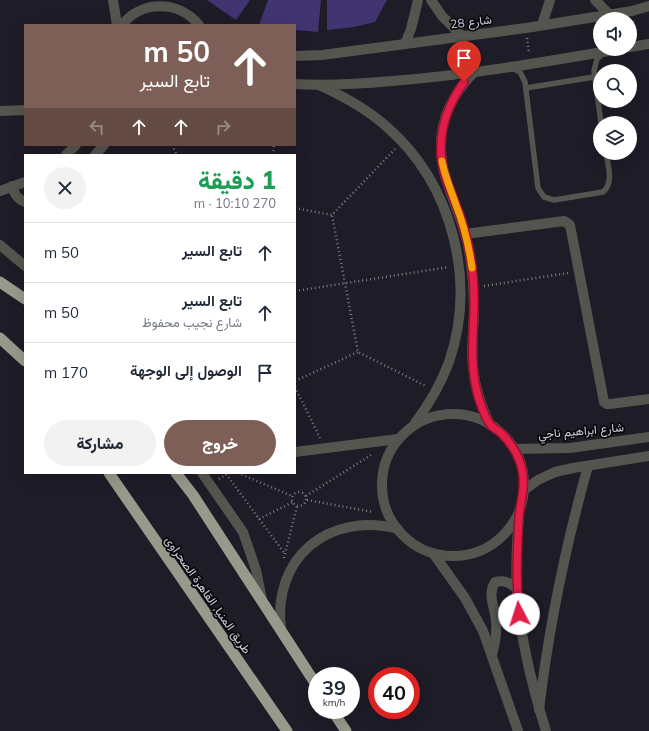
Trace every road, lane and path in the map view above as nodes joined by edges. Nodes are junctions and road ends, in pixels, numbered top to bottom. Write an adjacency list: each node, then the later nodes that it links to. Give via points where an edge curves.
1 (113, 0): 13 (street)
2 (418, 0): 18 (street)
3 (431, 0): 17 (street, via 442,16)
4 (550, 0): 15 (street)
5 (595, 0): 9 (street)
6 (175, 3): 12 (street); 14 (street, via 147,6 130,16)
7 (649, 6): 8 (street, شارع 28)
8 (632, 11): 10 (street, شارع 28)
9 (608, 12)
10 (625, 12)
11 (593, 17): 15 (street, شارع 28)
12 (196, 21)
13 (117, 24)
14 (123, 24)
15 (542, 25): 16 (street, شارع 28)
16 (526, 28): 17 (street, شارع 28); 23 (path)
17 (462, 36): 18 (street, شارع 28)
18 (405, 44): 22 (street, شارع 28)
19 (649, 44): 20 (street)
20 (637, 46)
21 (593, 53): 23 (street)
22 (296, 56)
23 (531, 63): 24 (street)
24 (510, 67): 25 (street); 29 (lane, via 523,77)
25 (474, 72): 28 (street); 44 (street, via 464,82 449,107 444,120 441,148 444,175)
26 (593, 77): 29 (lane)
27 (296, 84): 28 (street)
28 (321, 86): 32 (street, via 356,103)
29 (526, 88): 37 (lane, via 538,188 544,197 554,200 603,192 610,179)
30 (24, 110): 31 (street)
31 (0, 111)
32 (402, 141): 43 (path); 47 (street, via 426,172 442,202 451,227)
33 (75, 146): 35 (street)
34 (103, 146): 36 (street)
35 (67, 154)
36 (96, 154)
37 (607, 160)
38 (24, 182): 39 (street)
39 (12, 186): 40 (street); 41 (street, via 16,197)
40 (0, 190)
41 (24, 201)
42 (296, 208): 43 (path)
43 (332, 215): 50 (path)
44 (465, 234): 48 (street, via 564,222 570,225); 51 (street)
45 (0, 245): 46 (street)
46 (24, 265)
47 (459, 266): 50 (path); 59 (street, via 461,290 455,338 449,362)
48 (578, 271): 51 (path); 60 (street, via 604,402 610,404)
49 (0, 282): 53 (highway)
50 (345, 284): 52 (path); 55 (path)
51 (474, 288): 61 (street, via 472,366 478,396)
52 (296, 291)
53 (24, 298)
54 (0, 338): 56 (highway)
55 (358, 352): 57 (path); 59 (path)
56 (24, 360)
57 (296, 381)
58 (296, 389): 65 (path)
59 (436, 391): 62 (street)
60 (649, 399)
61 (490, 425): 62 (street, via 469,416 446,414 424,420); 66 (street, via 500,432)
62 (414, 426): 64 (street)
63 (649, 437): 66 (street, شارع ابراهيم ناجي, via 570,448)
64 (398, 439): 65 (street); 82 (street, via 383,470 382,493)
65 (325, 449): 68 (street)
66 (514, 449): 76 (street, via 522,469)
67 (377, 451): 78 (path)
68 (296, 452)
69 (649, 456): 70 (street)
70 (588, 466): 76 (street, via 555,472); 92 (street, via 558,587)
71 (110, 474): 94 (highway, طريق المنيا, القاهرة الصحراوى)
72 (177, 474): 88 (highway)
73 (203, 474): 88 (street, via 243,532 256,570)
74 (226, 474): 83 (path)
75 (240, 474): 77 (path)
76 (524, 490): 81 (street)
77 (292, 496): 78 (path, via 297,492); 80 (path)
78 (306, 496): 79 (path)
79 (306, 500): 80 (path, via 306,503 300,506); 82 (path)
80 (293, 502): 83 (path)
81 (520, 510): 85 (street, via 506,532 485,548 460,556); 87 (street, via 516,556)
82 (389, 515): 84 (street)
83 (259, 519): 86 (path)
84 (398, 529): 85 (street, via 414,544); 89 (street, via 372,524 345,527 310,546 292,566 282,591)
85 (433, 553): 90 (street, via 465,598 483,631)
86 (285, 554)
87 (517, 589): 90 (street, via 502,580 495,582 491,589 496,622); 92 (street, via 523,638)
88 (262, 600): 89 (highway)
89 (281, 630): 91 (highway)
90 (492, 655): 96 (street)
91 (308, 672)
92 (539, 710): 97 (street)
93 (338, 719): 95 (highway)
94 (287, 731)
95 (346, 731)
96 (518, 731)
97 (546, 731)

